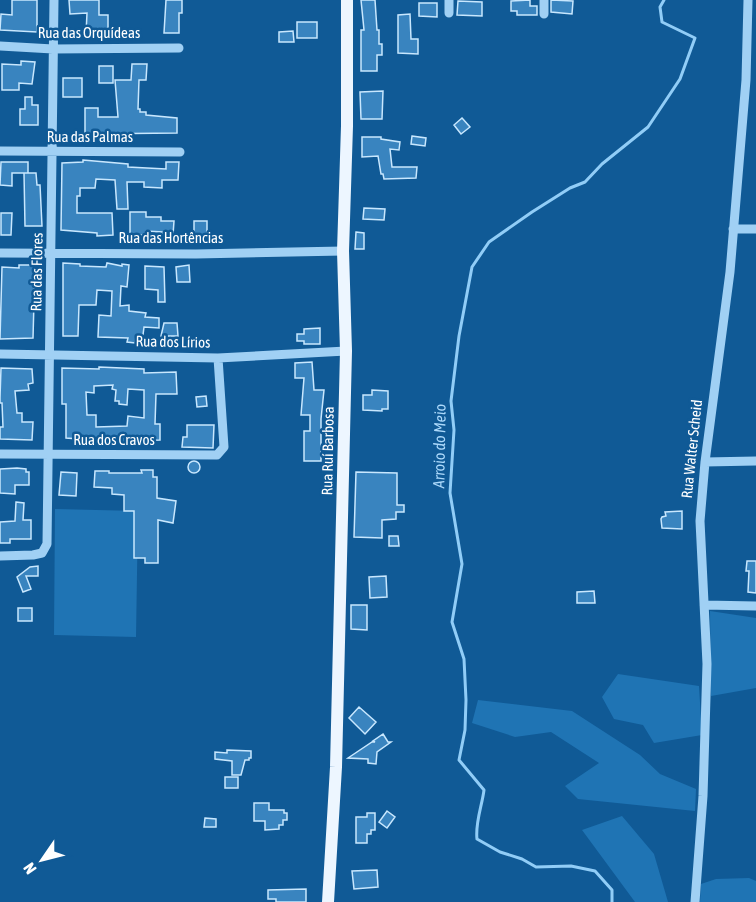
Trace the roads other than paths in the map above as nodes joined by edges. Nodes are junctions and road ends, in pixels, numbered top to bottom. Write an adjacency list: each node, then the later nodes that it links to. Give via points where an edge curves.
1 (54, 0): 9 (street, Rua das Flores)
2 (347, 0): 16 (main road, Rua Ruí Barbosa)
3 (449, 0): 6 (street)
4 (544, 0): 7 (street)
5 (748, 0): 14 (street, Rua Walter Scheid, via 746,80)
6 (449, 13)
7 (544, 14)
8 (0, 46): 9 (street, Rua das Orquídeas)
9 (53, 48): 10 (street, Rua das Orquídeas); 12 (street, Rua das Flores)
10 (178, 48)
11 (0, 151): 12 (street, Rua das Palmas)
12 (52, 152): 13 (street, Rua das Palmas); 18 (street, Rua das Flores)
13 (180, 152)
14 (733, 229): 15 (street); 26 (street, Rua Walter Scheid)
15 (756, 229)
16 (343, 251): 18 (street, Rua das Hortências); 19 (main road, Rua Ruí Barbosa)
17 (0, 253): 18 (street, Rua das Hortências)
18 (52, 253): 21 (street, Rua das Flores)
19 (346, 351): 22 (street, Rua dos Lírios); 30 (main road, Rua Ruí Barbosa, via 336,767)
20 (0, 354): 21 (street, Rua dos Lírios)
21 (51, 355): 22 (street, Rua dos Lírios); 24 (street, Rua das Flores)
22 (218, 358): 24 (street, Rua dos Cravos, via 224,447 217,455)
23 (0, 454): 24 (street, Rua dos Cravos)
24 (48, 455): 27 (street, Rua das Flores, via 47,544 42,553)
25 (756, 461): 26 (street)
26 (705, 462): 28 (street, Rua Walter Scheid, via 700,521)
27 (0, 556)
28 (704, 605): 29 (street); 31 (street, Rua Walter Scheid, via 706,720)
29 (756, 606)
30 (328, 902)
31 (695, 902)

